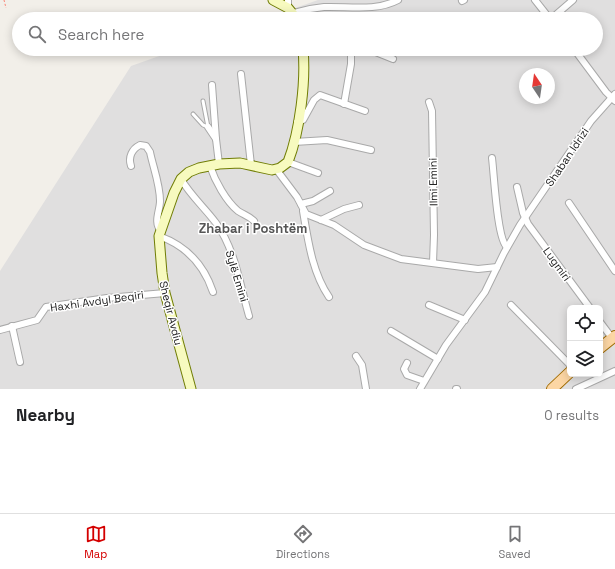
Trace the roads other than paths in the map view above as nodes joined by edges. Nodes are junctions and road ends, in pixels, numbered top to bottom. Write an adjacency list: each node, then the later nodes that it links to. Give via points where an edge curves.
1 (274, 0): 5 (street)
2 (398, 0): 5 (street, via 362,8 325,7)
3 (535, 0): 6 (street)
4 (574, 0): 7 (street)
5 (291, 10)
6 (544, 12)
7 (557, 12)
8 (303, 56): 21 (street, via 304,79)
9 (350, 56): 18 (street)
10 (386, 56): 12 (street)
11 (580, 56): 15 (street)
12 (393, 59)
13 (241, 74): 29 (street)
14 (212, 85): 23 (street)
15 (614, 98): 40 (street, Shaban Idrizi, via 591,121)
16 (203, 101): 22 (lane)
17 (429, 102): 45 (street, Ilmi Emini, via 432,112)
18 (344, 104): 19 (street); 21 (street, via 318,96 307,116)
19 (365, 111)
20 (193, 114): 22 (lane)
21 (297, 122): 24 (street)
22 (208, 127): 23 (street)
23 (216, 139): 28 (street)
24 (294, 142): 25 (street, via 327,140); 27 (street)
25 (372, 150)
26 (492, 158): 44 (street, via 500,230 503,243)
27 (288, 162): 32 (street); 33 (street)
28 (219, 164): 29 (street, via 240,162); 31 (street)
29 (252, 165): 32 (street)
30 (131, 166): 43 (street, Sheqir Avdiu, via 133,150 140,145 146,146 150,152 160,192 157,223)
31 (210, 166): 34 (street, via 189,172); 42 (street, via 229,201 237,210)
32 (276, 169): 39 (street)
33 (318, 173)
34 (181, 179): 43 (street, Sheqir Avdiu); 54 (street, Sylë Emini, via 224,237)
35 (517, 187): 40 (street)
36 (330, 191): 39 (street)
37 (569, 203): 47 (street)
38 (359, 205): 41 (street)
39 (302, 207): 41 (street, via 308,216); 50 (street, via 314,263 322,288)
40 (525, 219): 44 (street, Shaban Idrizi); 53 (street, Lugmiri)
41 (322, 220): 45 (street, via 364,245 389,256)
42 (254, 221)
43 (160, 233): 48 (street, via 196,258 204,269); 49 (street, Sheqir Avdiu)
44 (507, 246): 46 (street, Shaban Idrizi)
45 (433, 263): 46 (street, via 478,269)
46 (497, 267): 55 (street, Shaban Idrizi, via 485,292)
47 (615, 271)
48 (213, 292)
49 (165, 293): 57 (street, Haxhi Avdyl Beqiri, via 46,307 37,320); 71 (street, Sheqir Avdiu)
50 (328, 297)
51 (429, 305): 55 (street)
52 (511, 305): 65 (street)
53 (588, 305)
54 (249, 316)
55 (465, 320): 63 (street, Shaban Idrizi)
56 (603, 325): 60 (street)
57 (12, 326): 58 (street, Haxhi Avdyl Beqiri); 64 (street)
58 (0, 330)
59 (391, 331): 63 (street)
60 (613, 337): 61 (main road)
61 (603, 345)
62 (356, 356): 72 (street, via 362,365)
63 (438, 359): 69 (street, Shaban Idrizi)
64 (20, 362)
65 (567, 362)
66 (408, 363): 69 (street, via 404,369 407,375)
67 (615, 372): 74 (street)
68 (567, 375): 70 (main road)
69 (424, 381): 73 (street, Shaban Idrizi)
70 (555, 388)
71 (191, 389)
72 (366, 389)
73 (420, 389)
74 (576, 389)

